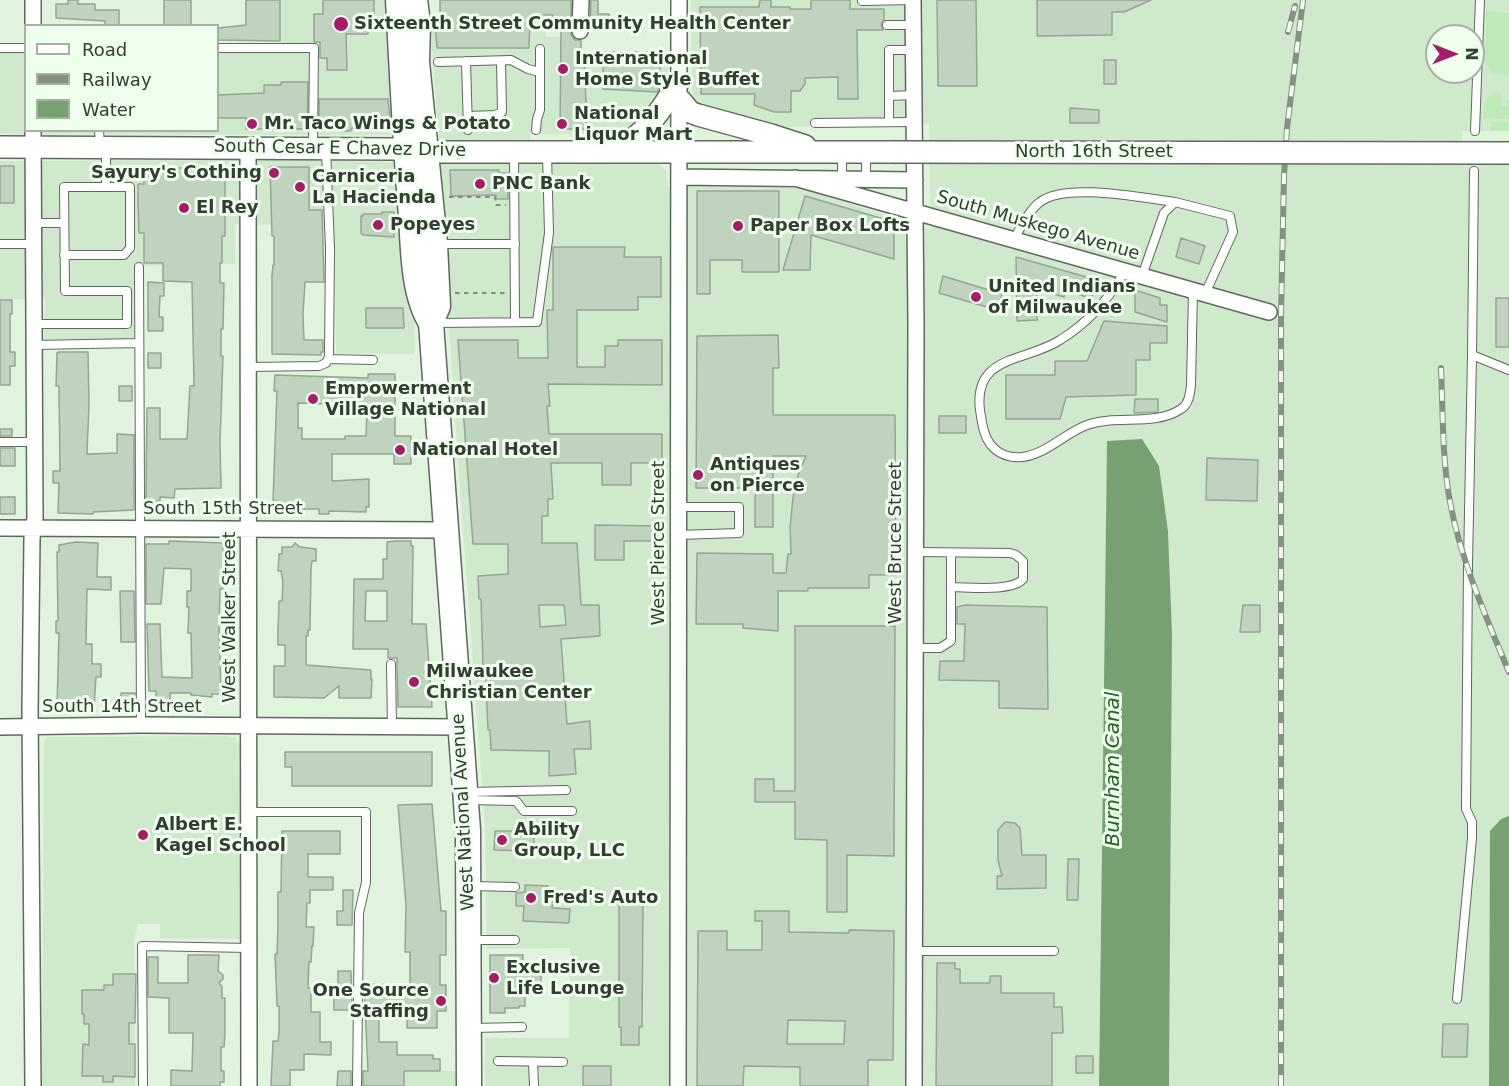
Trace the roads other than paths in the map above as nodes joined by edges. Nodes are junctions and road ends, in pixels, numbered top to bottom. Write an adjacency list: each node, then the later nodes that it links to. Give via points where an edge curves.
1 (33, 0): 9 (street)
2 (398, 0): 20 (main road, West National Avenue)
3 (415, 0): 20 (main road, West National Avenue)
4 (581, 0): 12 (street)
5 (679, 0): 22 (street, West Pierce Street)
6 (914, 0): 8 (lane); 11 (street, West Bruce Street)
7 (1480, 0): 31 (lane)
8 (862, 1)
9 (33, 24)
10 (887, 25): 11 (lane)
11 (914, 25): 17 (street, West Bruce Street)
12 (580, 31)
13 (0, 48): 14 (lane)
14 (24, 48)
15 (219, 48): 36 (lane, via 314,48)
16 (540, 49): 21 (lane)
17 (914, 50): 23 (street, West Bruce Street); 24 (lane, via 890,50)
18 (466, 61): 19 (lane); 20 (lane); 25 (lane)
19 (501, 61): 21 (lane, via 511,60); 25 (lane, via 502,112)
20 (419, 62): 37 (main road, West National Avenue)
21 (540, 72): 30 (lane)
22 (679, 91): 40 (main road, via 631,143); 41 (street, West Pierce Street); 43 (main road, via 690,112 698,116)
23 (914, 95): 24 (lane); 27 (street, West Bruce Street)
24 (890, 96): 26 (lane)
25 (468, 116): 29 (lane)
26 (890, 122): 27 (lane); 28 (lane)
27 (915, 122): 50 (street, West Bruce Street)
28 (815, 123)
29 (468, 130)
30 (536, 130)
31 (1475, 131)
32 (33, 139): 33 (main road, South Cesar E Chavez Drive); 34 (main road, South Cesar E Chavez Drive); 54 (street)
33 (102, 142): 35 (main road, South Cesar E Chavez Drive); 51 (lane)
34 (0, 147)
35 (248, 148): 36 (main road, South Cesar E Chavez Drive); 75 (street, West Walker Street)
36 (320, 148): 37 (main road, South Cesar E Chavez Drive); 73 (lane, via 330,248)
37 (416, 151): 38 (main road, South Cesar E Chavez Drive); 59 (main road, West National Avenue)
38 (514, 151): 39 (main road, South Cesar E Chavez Drive); 60 (lane)
39 (547, 151): 40 (main road, South Cesar E Chavez Drive); 67 (lane, via 549,233 537,322)
40 (613, 151): 41 (main road, South Cesar E Chavez Drive)
41 (680, 151): 43 (main road, North 16th Street); 46 (street, West Pierce Street)
42 (1509, 153): 43 (main road, North 16th Street, bridge)
43 (832, 154): 48 (lane)
44 (866, 154): 49 (lane)
45 (1474, 171): 72 (lane)
46 (680, 177): 47 (street, South Muskego Avenue); 79 (street, West Pierce Street)
47 (795, 178): 48 (street, South Muskego Avenue); 53 (street, South Muskego Avenue)
48 (842, 179): 49 (street, South Muskego Avenue)
49 (866, 179): 50 (street, South Muskego Avenue)
50 (915, 180): 53 (street, West Bruce Street)
51 (106, 187): 55 (lane, via 64,187); 61 (lane, via 130,187 130,248 124,255)
52 (1175, 202): 56 (lane, via 1079,191 1052,195 1038,203); 64 (lane, via 1164,213); 65 (lane, via 1230,216 1233,232)
53 (916, 212): 56 (street, South Muskego Avenue); 86 (street, West Bruce Street)
54 (33, 223): 55 (lane); 58 (street)
55 (64, 223): 61 (lane)
56 (1013, 240): 63 (street, South Muskego Avenue)
57 (0, 244): 58 (lane)
58 (34, 244): 69 (street)
59 (424, 244): 60 (lane); 68 (main road, West National Avenue, via 438,306)
60 (515, 244): 67 (lane)
61 (64, 255): 69 (lane, via 65,291 127,291 127,324)
62 (139, 267): 70 (lane)
63 (1125, 271): 64 (street, South Muskego Avenue); 65 (lane, via 1107,299 1080,326 1059,341 1006,360 988,375 981,386 980,405 983,428 994,448 1008,457 1025,456 1044,450 1088,424 1169,415 1183,408 1191,385)
64 (1142, 276): 65 (street, South Muskego Avenue)
65 (1199, 292): 66 (street, South Muskego Avenue)
66 (1269, 312)
67 (514, 322): 68 (lane)
68 (431, 323): 84 (main road, West National Avenue)
69 (34, 324): 71 (street)
70 (139, 343): 71 (lane); 82 (lane)
71 (34, 345): 78 (street)
72 (1472, 355): 76 (lane); 108 (lane, via 1466,809 1472,822 1472,838)
73 (328, 359): 74 (lane); 75 (lane, via 319,366)
74 (373, 360)
75 (249, 367): 83 (street, West Walker Street)
76 (1509, 370)
77 (0, 442): 78 (lane)
78 (34, 442): 81 (street)
79 (678, 507): 85 (street, West Pierce Street); 85 (lane, via 739,507 739,533)
80 (0, 528): 81 (street, South 15th Street)
81 (33, 528): 82 (street, South 15th Street); 94 (street)
82 (140, 528): 83 (street, South 15th Street); 91 (lane)
83 (249, 529): 84 (street, South 15th Street); 92 (street, West Walker Street)
84 (445, 530): 95 (main road, West National Avenue)
85 (678, 535): 120 (street, West Pierce Street)
86 (916, 552): 87 (lane); 89 (street, West Bruce Street)
87 (951, 553): 88 (lane); 88 (lane, via 1016,555 1023,561 1024,575 1014,586)
88 (951, 587): 89 (lane, via 951,641 940,648)
89 (916, 648): 106 (street, West Bruce Street)
90 (392, 664): 96 (lane)
91 (141, 725): 92 (street, South 14th Street); 94 (street, South 14th Street)
92 (250, 726): 96 (street, South 14th Street); 99 (street, West Walker Street)
93 (0, 727): 94 (street, South 14th Street)
94 (30, 727): 114 (street)
95 (460, 727): 96 (street, South 14th Street); 98 (main road, West National Avenue)
96 (392, 728)
97 (566, 790): 98 (lane)
98 (466, 796): 100 (lane, via 516,801 524,811); 101 (main road, West National Avenue)
99 (250, 812): 105 (street, West Walker Street); 117 (lane, via 366,812 366,882 359,913)
100 (572, 812)
101 (469, 886): 102 (lane); 103 (main road, West National Avenue)
102 (514, 887)
103 (469, 940): 104 (lane); 110 (main road, West National Avenue)
104 (514, 940)
105 (250, 948): 115 (lane, via 142,946); 116 (street, West Walker Street)
106 (915, 951): 107 (lane); 121 (street, West Bruce Street)
107 (1054, 951)
108 (1457, 999)
109 (522, 1027): 110 (lane)
110 (469, 1028): 118 (main road, West National Avenue)
111 (498, 1061): 112 (lane)
112 (533, 1062): 113 (lane); 119 (lane)
113 (562, 1062)
114 (33, 1086)
115 (143, 1086)
116 (249, 1086)
117 (357, 1086)
118 (469, 1086)
119 (534, 1086)
120 (678, 1086)
121 (914, 1086)

